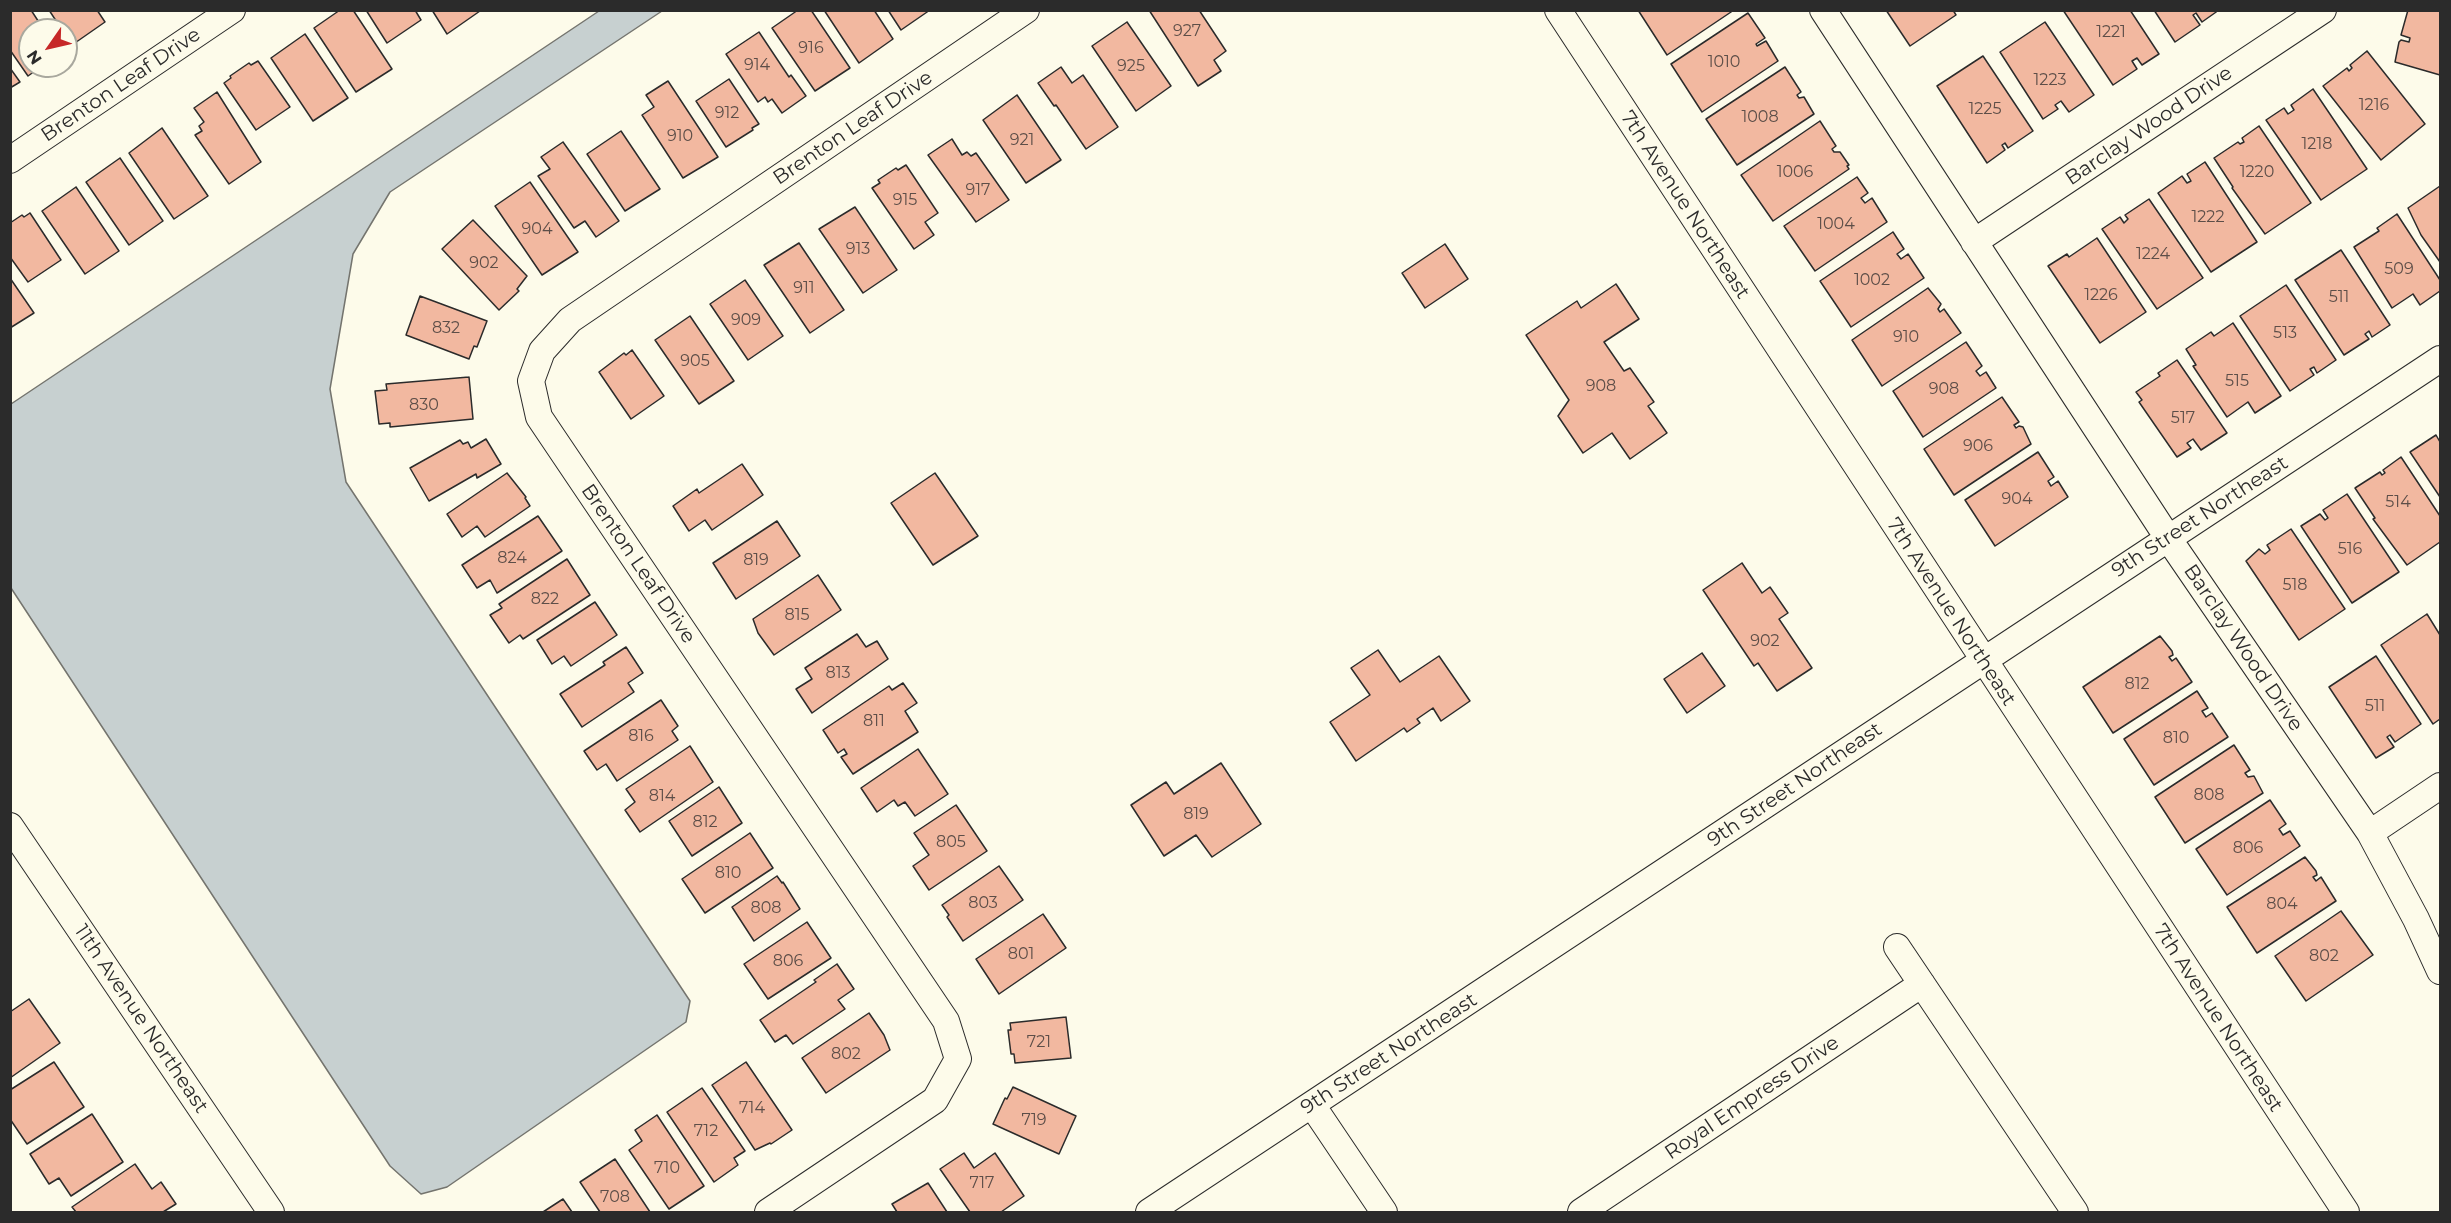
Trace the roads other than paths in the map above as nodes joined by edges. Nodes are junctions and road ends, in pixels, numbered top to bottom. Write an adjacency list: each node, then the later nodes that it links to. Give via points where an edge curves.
1 (232, 10): 6 (street, Brenton Leaf Drive)
2 (1026, 10): 19 (street, Brenton Leaf Drive, via 570,320 542,351 531,381 539,417 946,1021 958,1059 935,1100)
3 (1558, 10): 10 (street, 7th Avenue Northeast)
4 (1823, 10): 7 (street, Barclay Wood Drive)
5 (2323, 10): 7 (street, Barclay Wood Drive)
6 (10, 160)
7 (1974, 242): 9 (street, Barclay Wood Drive)
8 (2440, 359): 9 (street, 9th Street Northeast)
9 (2168, 538): 10 (street, 9th Street Northeast); 13 (street, Barclay Wood Drive)
10 (1983, 660): 17 (street, 9th Street Northeast); 24 (street, 7th Avenue Northeast)
11 (2440, 786): 13 (street)
12 (10, 826): 18 (street, 11th Avenue Northeast)
13 (2370, 833): 15 (street, Barclay Wood Drive)
14 (1897, 947): 16 (street)
15 (2440, 971)
16 (1922, 984): 22 (street, Royal Empress Drive); 23 (street)
17 (1312, 1105): 20 (street, 9th Street Northeast); 21 (street)
18 (271, 1212)
19 (768, 1212)
20 (1149, 1212)
21 (1384, 1212)
22 (1581, 1212)
23 (2075, 1212)
24 (2346, 1212)

